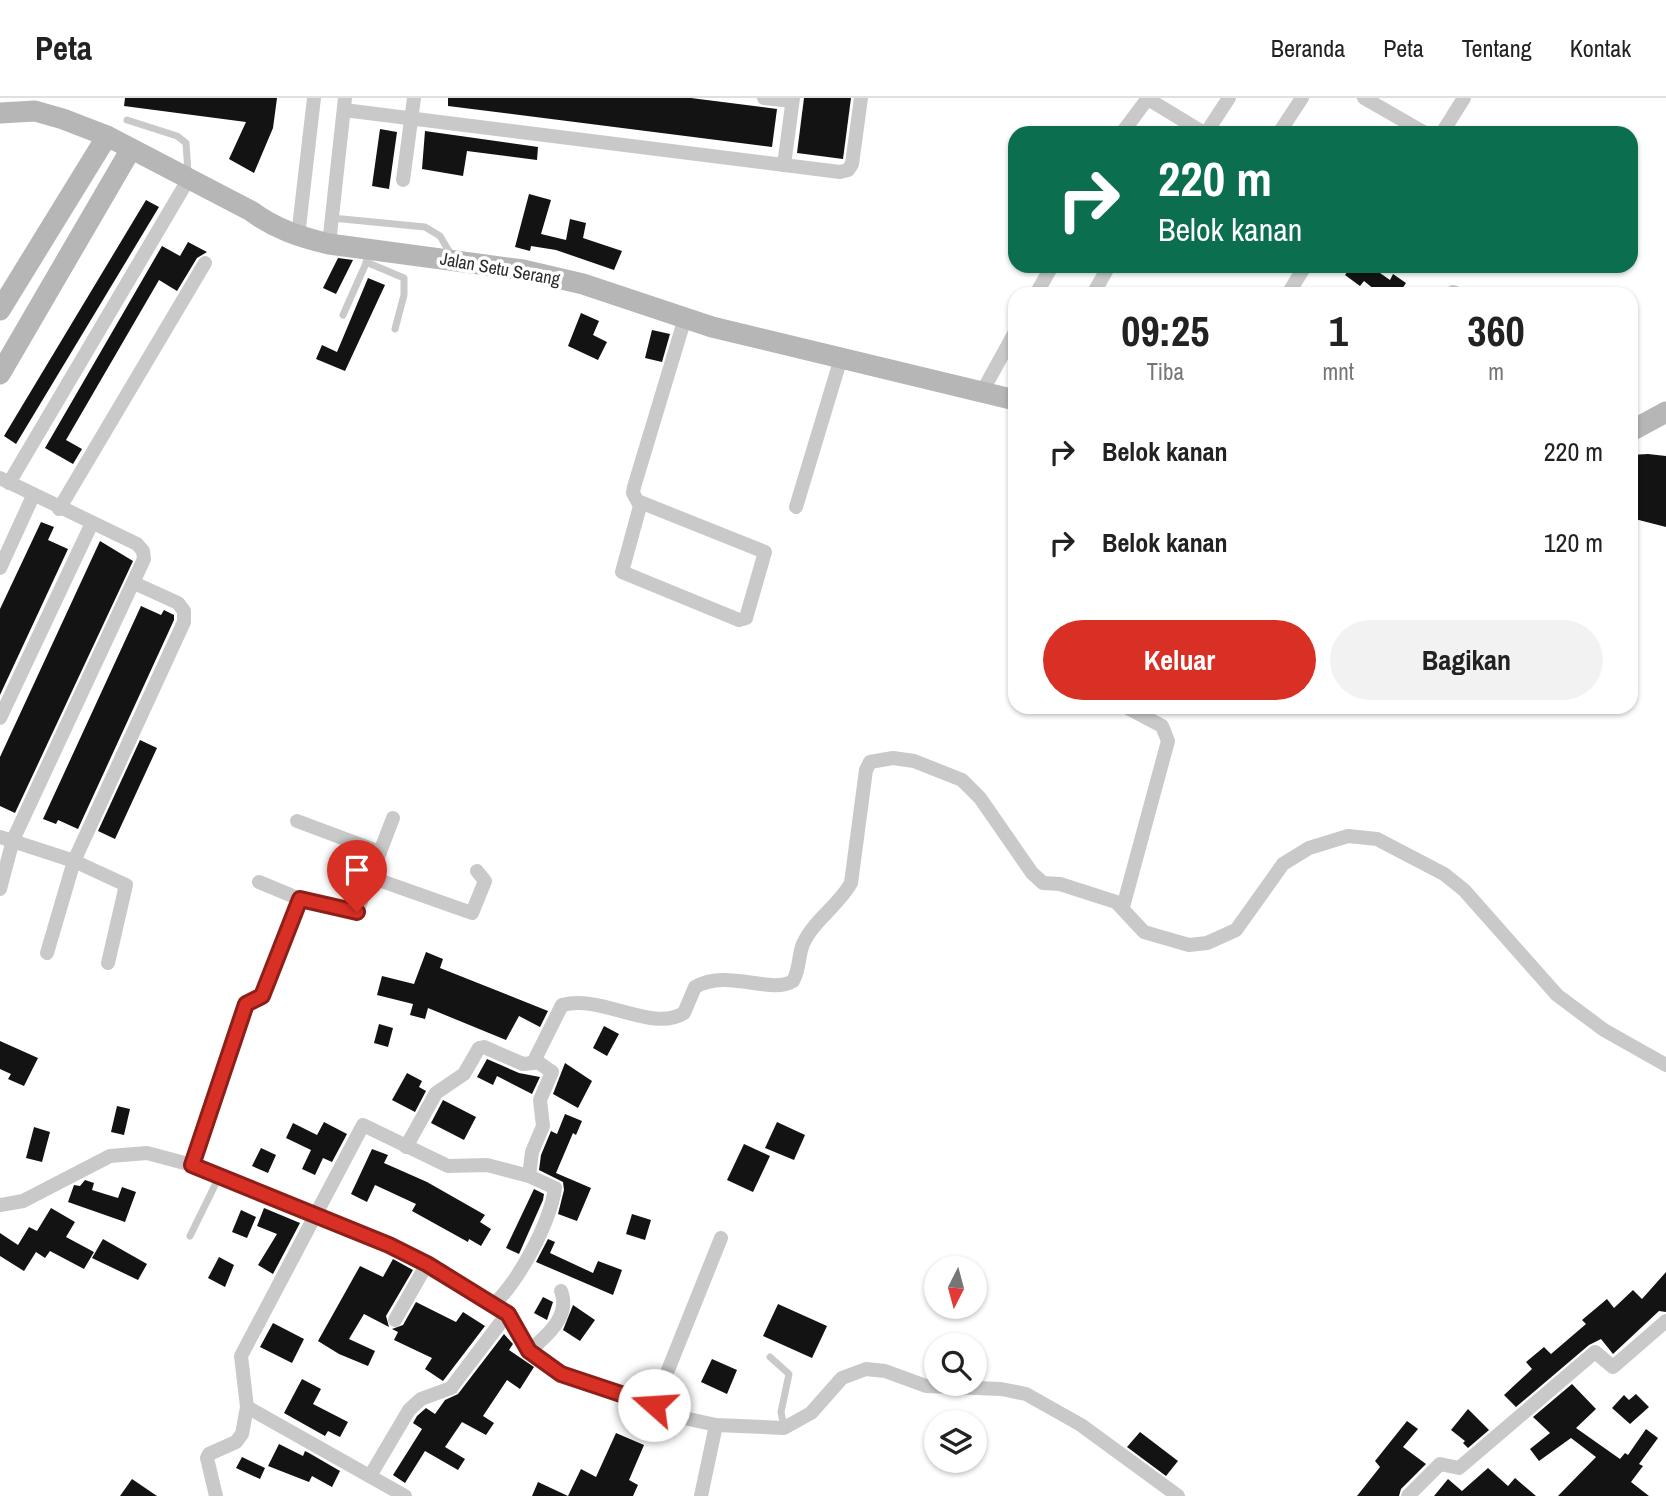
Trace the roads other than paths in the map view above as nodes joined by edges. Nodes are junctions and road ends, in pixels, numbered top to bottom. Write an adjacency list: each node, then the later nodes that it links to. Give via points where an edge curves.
1 (314, 98): 28 (street)
2 (414, 98): 14 (street)
3 (764, 98): 10 (street)
4 (861, 98): 24 (street, via 848,170 839,173)
5 (1229, 98): 18 (street)
6 (1302, 98): 19 (street)
7 (1364, 98): 20 (street)
8 (1464, 98): 21 (street)
9 (1148, 99): 16 (street); 17 (street)
10 (793, 100): 24 (street)
11 (344, 104): 14 (street); 27 (street)
12 (36, 105): 13 (street, Jalan Setu Serang); 22 (street, Jalan Setu Serang)
13 (0, 113)
14 (412, 119): 24 (street); 26 (street)
15 (127, 120): 25 (lane, via 186,143)
16 (1127, 126)
17 (1193, 126)
18 (1210, 126)
19 (1284, 126)
20 (1413, 126)
21 (1446, 126)
22 (107, 136): 23 (street, Jalan Setu Serang); 33 (street)
23 (131, 149): 25 (street, Jalan Setu Serang); 39 (street)
24 (784, 165)
25 (188, 180): 28 (street, Jalan Setu Serang); 44 (street)
26 (403, 180)
27 (332, 218): 29 (street); 31 (lane, via 425,227 440,236)
28 (298, 236): 29 (street, Jalan Setu Serang)
29 (329, 244): 30 (street, Jalan Setu Serang)
30 (368, 256): 31 (street, Jalan Setu Serang); 34 (lane); 36 (lane, via 404,278)
31 (454, 259): 35 (street, Jalan Setu Serang, via 583,284)
32 (205, 263): 48 (street)
33 (0, 310)
34 (343, 315)
35 (685, 318): 38 (street, Jalan Setu Serang); 46 (street, via 634,487)
36 (395, 329)
37 (1008, 345): 40 (street)
38 (841, 358): 40 (street, Jalan Setu Serang); 47 (street)
39 (0, 374)
40 (982, 392): 41 (street, Jalan Setu Serang)
41 (1008, 398)
42 (1666, 412): 43 (street)
43 (1638, 427)
44 (5, 481): 45 (street)
45 (33, 496): 48 (street); 50 (street)
46 (640, 502): 46 (street, via 765,552 746,618 739,620 621,572)
47 (796, 507)
48 (59, 509): 49 (street)
49 (92, 523): 51 (street, via 143,551); 53 (street)
50 (0, 568)
51 (134, 583): 56 (street); 58 (street, via 178,603 184,622)
52 (1139, 714): 64 (street, via 1161,726 1168,741)
53 (0, 718)
54 (393, 817): 57 (street)
55 (297, 821): 57 (street)
56 (6, 838): 58 (street); 62 (street)
57 (380, 852): 60 (street)
58 (74, 861): 65 (street); 66 (street, via 126,885)
59 (477, 871): 60 (street, via 485,881 472,913)
60 (370, 877): 63 (street, via 357,912)
61 (259, 882): 63 (street)
62 (0, 889)
63 (300, 899): 70 (street, via 262,996 246,1004)
64 (1123, 907): 67 (street, via 1060,884 1043,883 962,780 914,761 877,759 870,761 866,770 851,883 803,945 793,981 778,985 711,979 695,987 684,1013 662,1018 641,1017 608,1005 565,1004); 68 (street, via 1144,932 1189,946 1207,943 1236,930 1267,883 1291,858 1333,838 1362,835 1377,839 1421,860 1464,890 1557,995 1604,1030)
65 (47, 953)
66 (108, 963)
67 (535, 1060): 69 (street, via 523,1064 479,1048 464,1074 436,1093); 71 (street, via 552,1072 540,1100 543,1126 532,1152)
68 (1666, 1065)
69 (406, 1147): 71 (street, via 448,1166 487,1165); 74 (street, via 363,1125)
70 (192, 1165): 72 (street); 73 (street, via 147,1153 110,1156 23,1201)
71 (529, 1176): 79 (street, via 556,1191 530,1257 510,1289)
72 (219, 1177): 74 (street); 75 (lane)
73 (0, 1205)
74 (315, 1215): 77 (street); 86 (street, via 240,1356)
75 (190, 1236)
76 (721, 1238): 85 (street)
77 (427, 1264): 79 (street); 81 (street)
78 (561, 1291): 83 (street, via 564,1307 559,1317)
79 (493, 1305): 80 (street)
80 (508, 1314): 83 (street); 89 (street, via 451,1388 421,1399 408,1410)
81 (395, 1320)
82 (1666, 1321): 94 (street, via 1613,1367 1595,1352 1459,1468 1438,1465)
83 (529, 1351): 85 (street, via 561,1374)
84 (770, 1357): 88 (lane, via 789,1374 781,1412)
85 (654, 1405): 87 (street)
86 (247, 1408): 89 (street); 90 (street, via 236,1442 207,1458)
87 (716, 1425): 88 (street); 92 (street)
88 (785, 1428): 93 (street, via 811,1413 842,1378 866,1369 926,1386 1001,1389 1026,1394 1082,1424)
89 (370, 1476): 91 (street)
90 (216, 1496)
91 (405, 1496)
92 (701, 1496)
93 (1178, 1496)
94 (1408, 1496)

